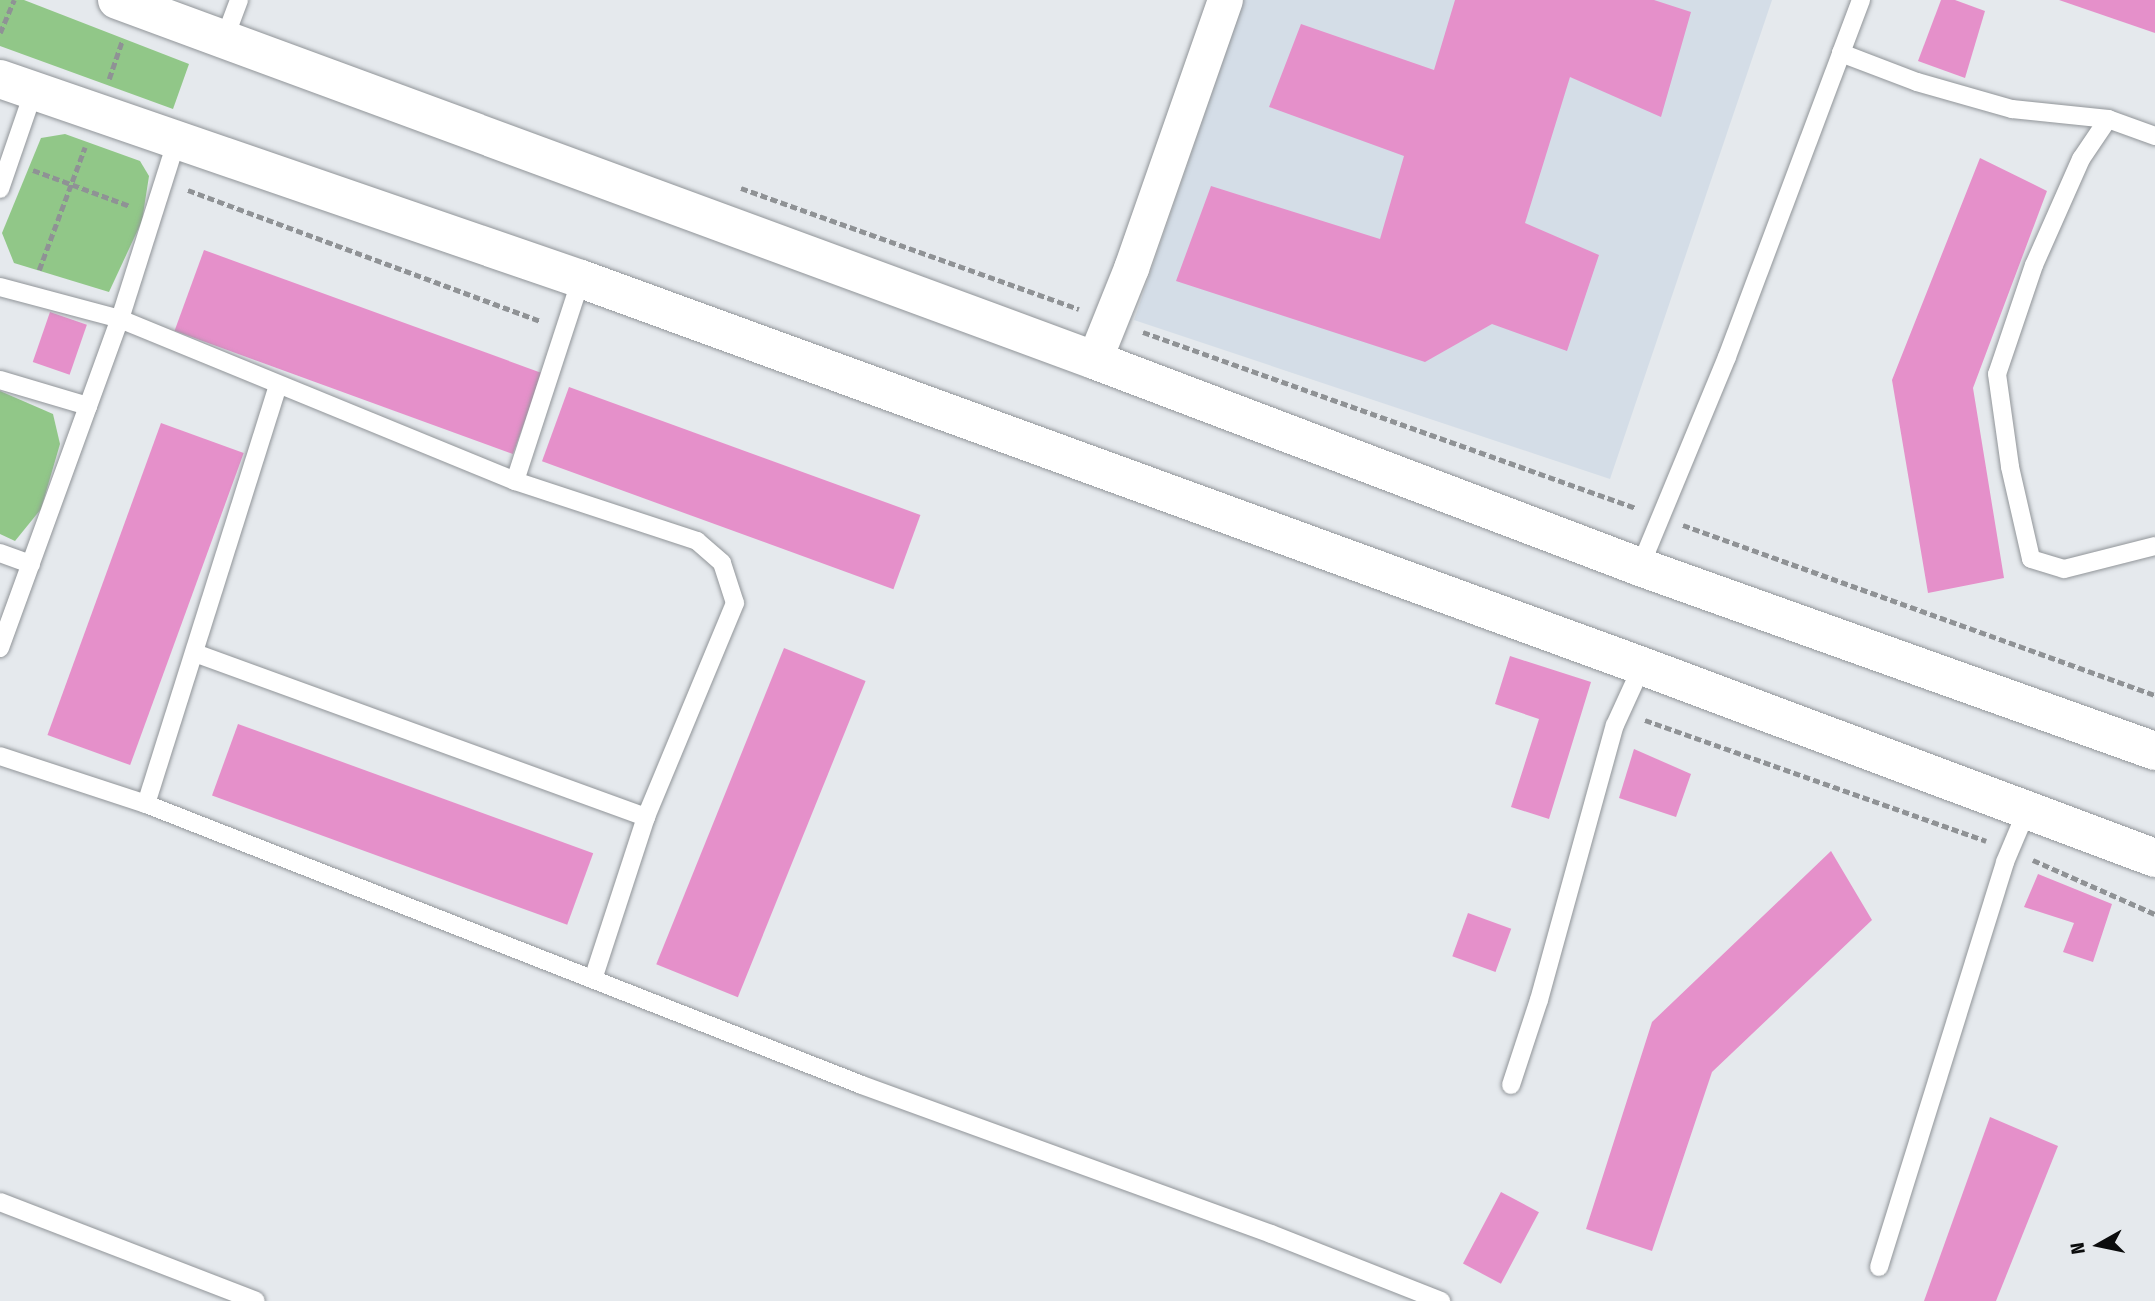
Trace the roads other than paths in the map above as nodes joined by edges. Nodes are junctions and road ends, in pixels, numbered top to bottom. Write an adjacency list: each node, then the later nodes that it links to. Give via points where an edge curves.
1 (239, 0): 5 (lane)
2 (1225, 0): 15 (street)
3 (1861, 0): 6 (lane)
4 (126, 3): 5 (street)
5 (224, 40): 15 (street)
6 (1841, 53): 8 (lane, via 1917,82 2012,109); 23 (lane, via 1727,357)
7 (17, 84): 10 (street); 11 (lane, via 9,162)
8 (2108, 118): 9 (lane); 20 (lane, via 2081,159 2039,253 1997,374 2010,467 2031,559 2064,569)
9 (2155, 136)
10 (176, 142): 12 (street); 14 (lane)
11 (0, 189)
12 (581, 279): 19 (lane); 26 (street)
13 (0, 287): 14 (lane)
14 (120, 319): 17 (lane); 18 (lane)
15 (1094, 360): 23 (street)
16 (0, 380): 18 (lane)
17 (278, 385): 19 (lane); 25 (lane)
18 (88, 406): 22 (lane)
19 (515, 481): 31 (lane, via 697,541 722,563 735,603)
20 (2155, 546)
21 (0, 552): 22 (lane)
22 (31, 564): 24 (lane)
23 (1640, 566): 27 (street)
24 (0, 648)
25 (195, 653): 29 (lane); 31 (lane)
26 (1642, 666): 30 (street); 34 (lane, via 1621,711)
27 (2155, 751)
28 (0, 756): 29 (lane)
29 (146, 804): 33 (lane)
30 (2027, 810): 32 (street); 36 (lane, via 2010,850)
31 (646, 817): 33 (lane)
32 (2155, 858)
33 (593, 979): 38 (lane, via 862,1085)
34 (1511, 1086)
35 (0, 1202): 37 (lane)
36 (1879, 1267)
37 (256, 1301)
38 (1441, 1301)

